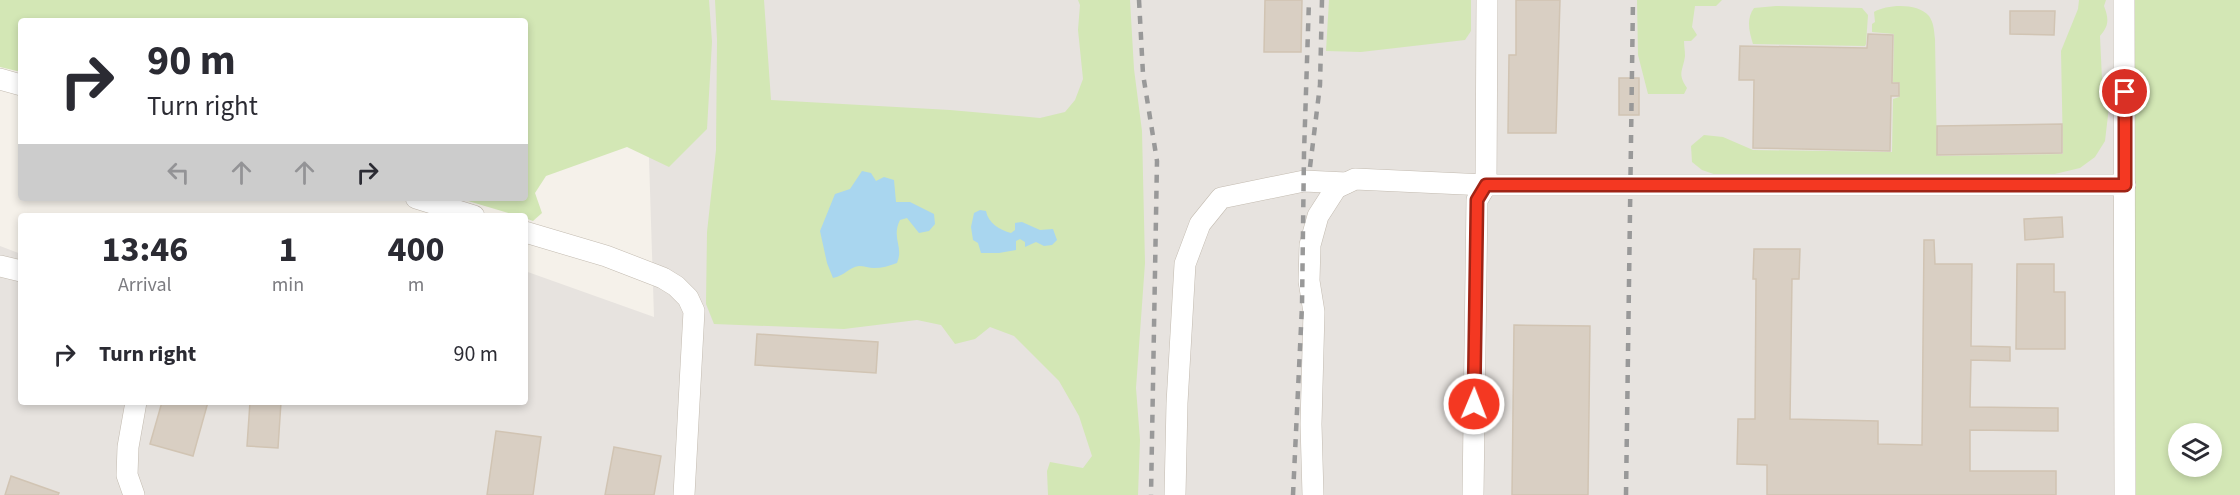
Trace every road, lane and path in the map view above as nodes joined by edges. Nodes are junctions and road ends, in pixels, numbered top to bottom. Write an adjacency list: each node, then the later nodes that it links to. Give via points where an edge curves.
1 (1487, 0): 6 (street)
2 (2124, 0): 7 (street)
3 (0, 79): 4 (street)
4 (18, 84)
5 (1346, 183): 6 (street, via 1355,179); 16 (street, via 1304,181 1221,198 1200,224 1185,264); 17 (street, via 1336,188 1318,216 1310,245 1314,323)
6 (1486, 185): 7 (street); 18 (street, via 1477,200)
7 (2125, 185): 19 (street)
8 (426, 201): 9 (street)
9 (464, 213)
10 (528, 233): 15 (street, via 663,278 688,298 694,311)
11 (0, 266): 12 (street)
12 (18, 270)
13 (135, 405): 14 (street, via 127,475)
14 (134, 495)
15 (684, 495)
16 (1175, 495)
17 (1313, 495)
18 (1473, 495)
19 (2125, 495)

